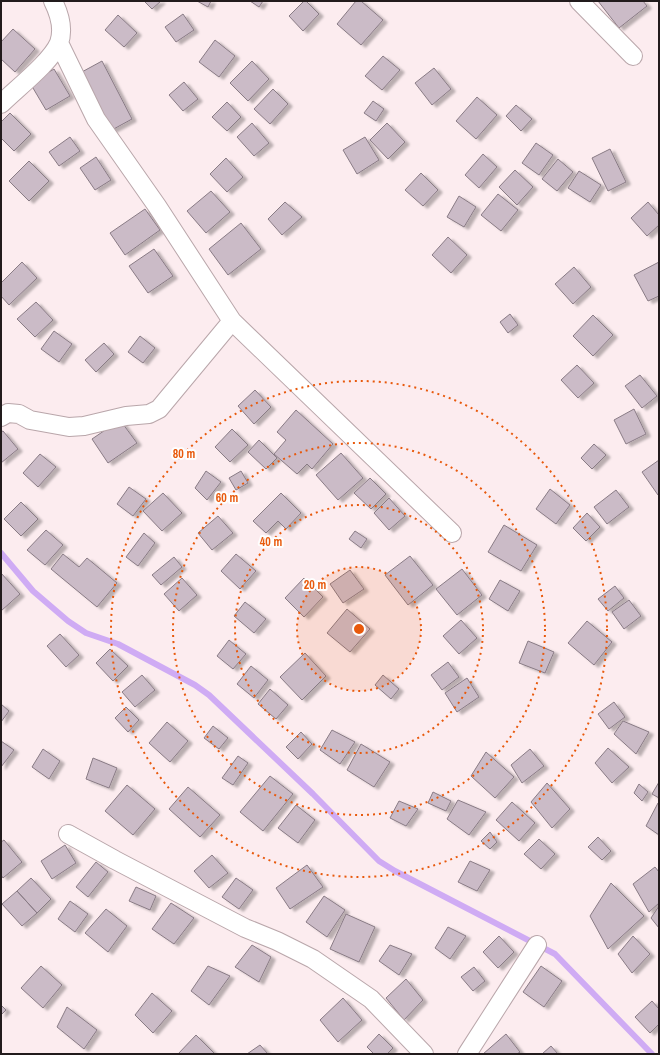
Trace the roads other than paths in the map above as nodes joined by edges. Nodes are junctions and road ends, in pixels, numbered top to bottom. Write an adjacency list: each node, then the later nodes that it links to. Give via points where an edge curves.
1 (53, 1): 3 (street, via 60,18)
2 (579, 1): 4 (street)
3 (59, 43): 5 (street, via 42,65); 6 (street, via 96,119 157,206)
4 (633, 56)
5 (1, 104)
6 (232, 321): 7 (street, via 159,409 149,414 69,427 30,420 19,414 8,413); 8 (street)
7 (1, 416)
8 (452, 533)
9 (68, 834): 11 (street, via 246,928 314,959 370,999)
10 (538, 945): 12 (street)
11 (424, 1054)
12 (467, 1054)

